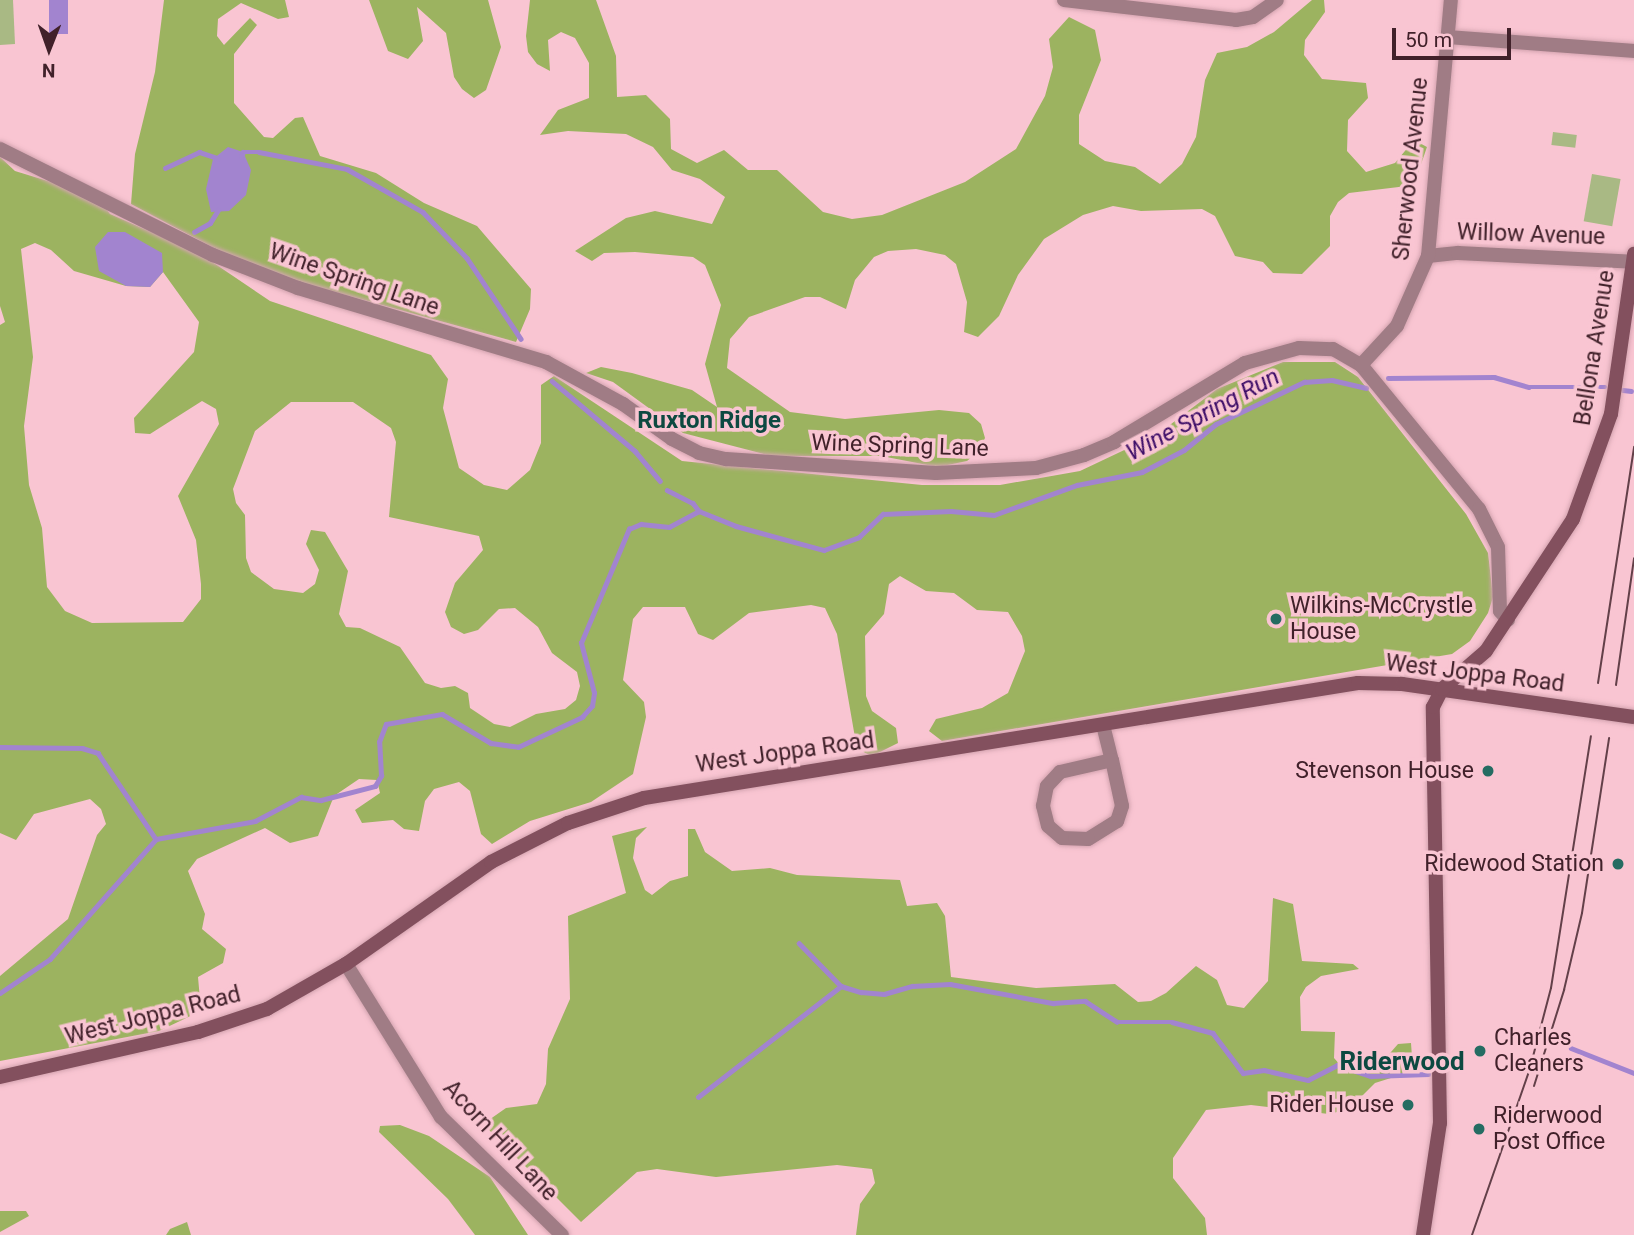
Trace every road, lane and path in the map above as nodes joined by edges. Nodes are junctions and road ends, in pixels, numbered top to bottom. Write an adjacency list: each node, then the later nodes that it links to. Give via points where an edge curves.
1 (1064, 0): 2 (street, via 1236,20 1254,18)
2 (1277, 0)
3 (1451, 0): 4 (street, Sherwood Avenue)
4 (1448, 37): 5 (street); 7 (street, Sherwood Avenue)
5 (1634, 51)
6 (0, 149): 9 (street, Wine Spring Lane, via 213,255 298,288 546,362 623,404 673,439 699,453 726,459 843,469 998,473 1084,456 1206,384 1273,353 1333,349)
7 (1428, 256): 8 (street, Willow Avenue); 9 (street, Sherwood Avenue, via 1398,327)
8 (1633, 258): 10 (street, Bellona Avenue, via 1612,414 1596,463 1573,519)
9 (1362, 365): 10 (street, Wine Spring Lane, via 1479,509 1498,547 1500,611)
10 (1508, 620): 11 (street, Bellona Avenue, via 1486,651)
11 (1442, 689): 12 (street, West Joppa Road); 13 (street, West Joppa Road, via 1402,684 1319,686); 18 (street, via 1433,706 1440,1123)
12 (1634, 717)
13 (1103, 725): 14 (street); 15 (street, West Joppa Road, via 622,803 568,823 491,862)
14 (1112, 760): 14 (street, via 1060,772 1047,786 1042,806 1048,826 1062,838 1088,839 1117,821 1122,806)
15 (346, 964): 16 (street, West Joppa Road, via 238,1021); 17 (street, Acorn Hill Lane, via 441,1117)
16 (0, 1077)
17 (562, 1235)
18 (1423, 1235)

